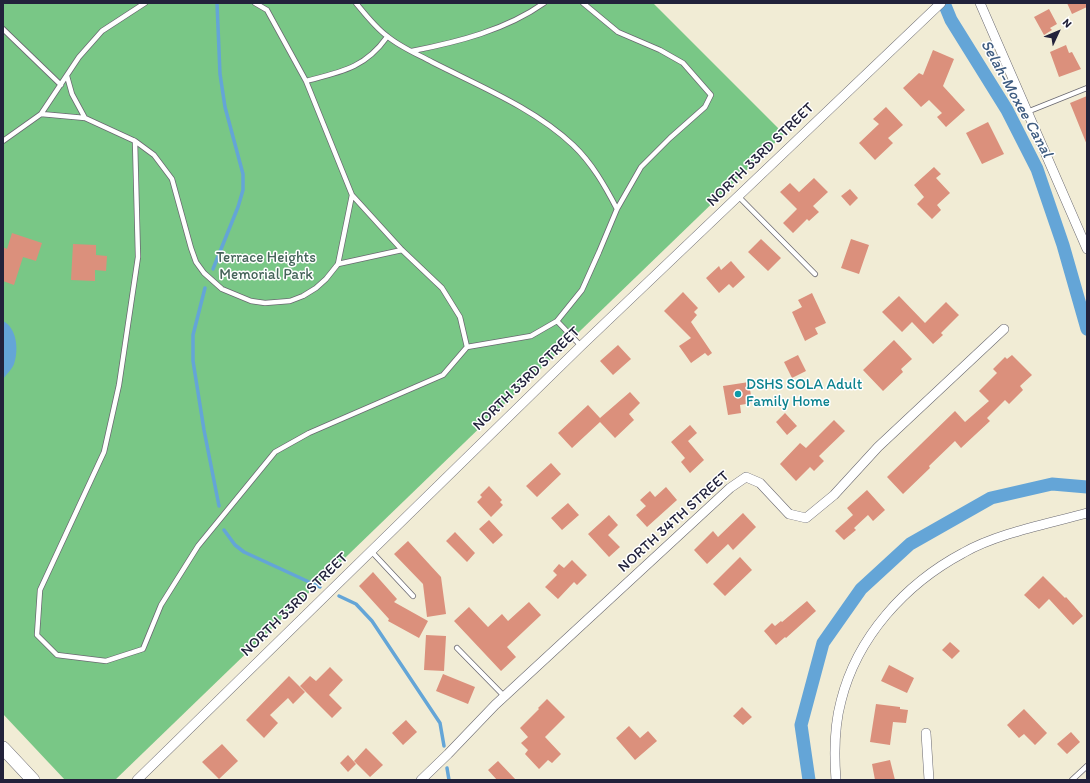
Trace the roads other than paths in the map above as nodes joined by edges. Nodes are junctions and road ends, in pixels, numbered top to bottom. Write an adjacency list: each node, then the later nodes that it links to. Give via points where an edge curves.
1 (145, 3): 11 (lane, via 102,31 79,57)
2 (255, 3): 12 (lane, via 267,10)
3 (356, 3): 9 (lane)
4 (544, 3): 10 (lane, via 517,20 484,33)
5 (583, 3): 22 (lane, via 618,32 683,63 711,95 705,107 641,167)
6 (980, 3): 15 (street)
7 (938, 6): 21 (street, NORTH 33RD STREET)
8 (3, 29): 13 (lane)
9 (387, 36): 10 (lane); 12 (lane, via 378,49 361,63 337,73)
10 (412, 52): 22 (lane, via 525,110 556,131 591,165)
11 (67, 76): 13 (lane); 17 (lane, via 72,94)
12 (306, 81): 20 (lane)
13 (61, 85): 16 (lane)
14 (1087, 88): 15 (lane)
15 (1027, 112): 23 (street)
16 (40, 114): 17 (lane); 18 (lane)
17 (86, 118): 19 (lane)
18 (3, 141)
19 (135, 141): 25 (lane, via 154,154 172,179 196,262 222,289 264,303 290,301 316,288); 30 (lane, via 138,257 117,393 104,452 40,590 37,635 58,655 106,661 143,649 161,605 198,546 275,452 309,433 443,375)
20 (352, 195): 24 (lane); 25 (lane)
21 (738, 196): 26 (lane); 29 (street, NORTH 33RD STREET)
22 (617, 210): 27 (lane, via 582,290)
23 (1087, 249)
24 (402, 250): 25 (lane); 30 (lane, via 442,288 460,317)
25 (338, 264)
26 (815, 274)
27 (557, 321): 29 (lane); 30 (lane, via 531,336)
28 (1004, 329): 35 (street, NORTH 34TH STREET, via 878,447 834,495 806,518 789,514 760,483 746,477 730,488)
29 (581, 346): 32 (street, NORTH 33RD STREET)
30 (467, 347)
31 (1087, 513): 42 (street, via 996,538 963,552 906,594 882,619 863,647 841,701 836,734)
32 (371, 551): 33 (lane); 40 (street, NORTH 33RD STREET)
33 (413, 596)
34 (457, 648): 35 (lane)
35 (505, 697): 41 (street, NORTH 34TH STREET)
36 (926, 733): 43 (street)
37 (3, 748): 39 (main road)
38 (1087, 766): 44 (lane)
39 (33, 780)
40 (137, 780)
41 (421, 780)
42 (836, 780)
43 (929, 780)
44 (1072, 780)

